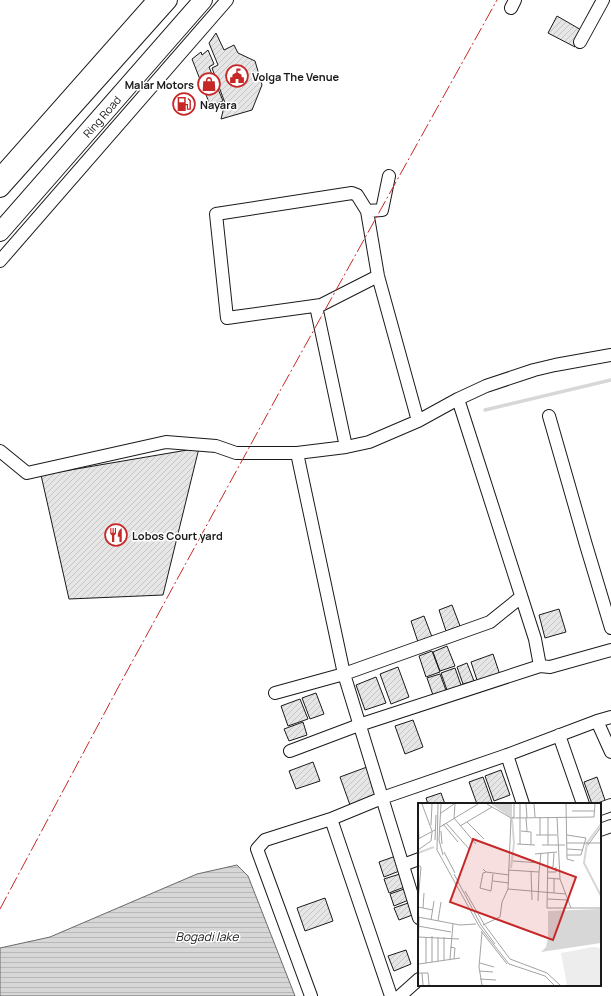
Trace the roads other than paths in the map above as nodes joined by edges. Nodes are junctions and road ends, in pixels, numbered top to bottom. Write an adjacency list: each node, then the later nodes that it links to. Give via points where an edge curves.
1 (153, 0): 7 (street)
2 (168, 0): 9 (highway)
3 (203, 0): 11 (highway, Ring Road)
4 (227, 0): 12 (street)
5 (603, 0): 6 (street)
6 (580, 42)
7 (0, 173)
8 (389, 176): 10 (street, via 382,210)
9 (0, 188)
10 (367, 211): 13 (street); 14 (street, via 358,195 352,193 216,214 226,318)
11 (0, 232)
12 (0, 261)
13 (378, 276): 14 (street); 18 (street)
14 (316, 306): 19 (street)
15 (611, 355): 16 (street, via 534,370 486,386)
16 (458, 399): 18 (street); 22 (street)
17 (549, 416): 23 (street)
18 (418, 421): 19 (street, via 369,442)
19 (346, 446): 21 (street)
20 (0, 451): 21 (street, via 27,472 166,442 216,446 236,453)
21 (297, 453): 26 (street)
22 (521, 597): 25 (street, via 535,639); 26 (street, via 490,622)
23 (611, 628)
24 (611, 650): 25 (street, via 550,667)
25 (540, 666): 30 (street)
26 (344, 674): 27 (street); 30 (street)
27 (275, 692)
28 (611, 717): 29 (street)
29 (597, 721): 31 (street); 33 (street)
30 (359, 725): 32 (street); 35 (street)
31 (559, 735): 34 (street); 37 (street)
32 (290, 751)
33 (611, 752)
34 (507, 755): 35 (street); 36 (street)
35 (382, 798): 40 (street); 44 (street)
36 (523, 803)
37 (583, 803)
38 (611, 805): 39 (street)
39 (601, 809)
40 (331, 819): 47 (street, via 265,840 256,850); 48 (street)
41 (611, 826): 42 (street)
42 (601, 830)
43 (418, 859): 44 (street)
44 (403, 865): 45 (street)
45 (418, 915)
46 (418, 980): 49 (street)
47 (311, 996)
48 (391, 996)
49 (400, 996)

